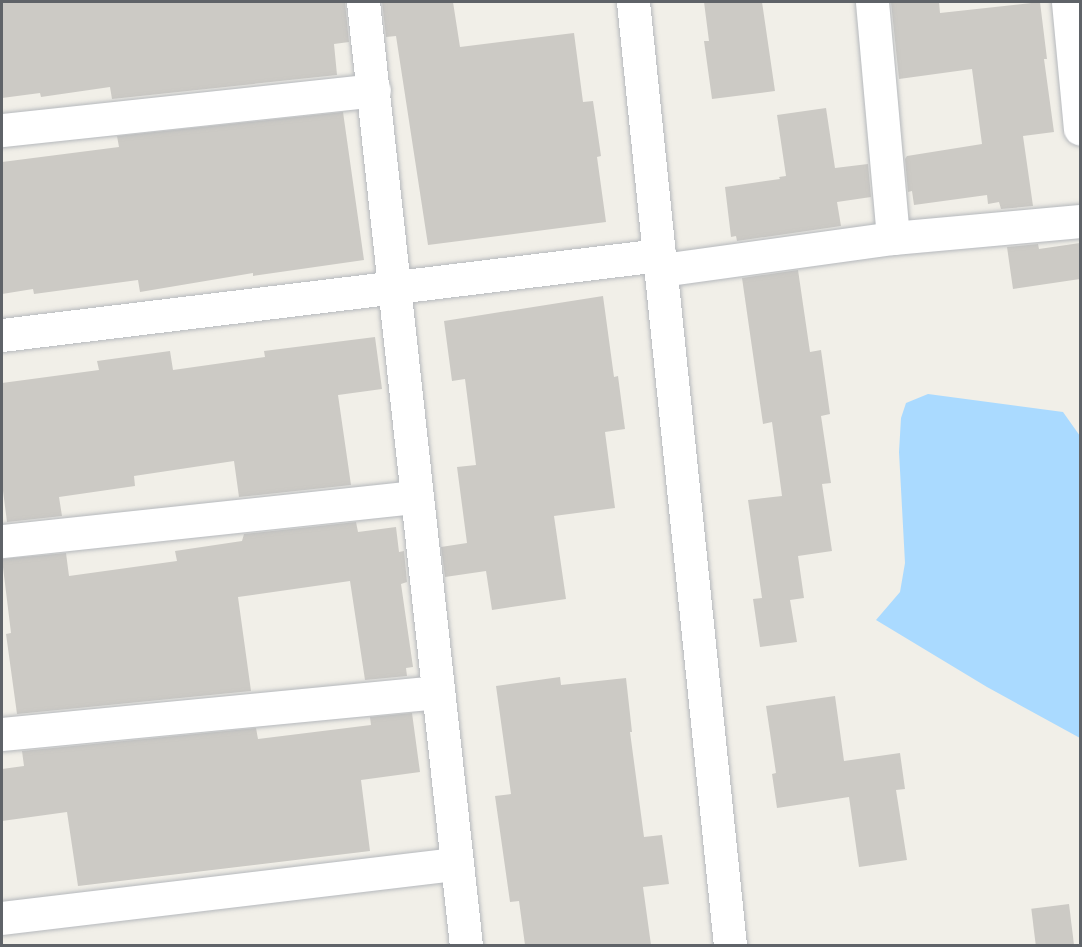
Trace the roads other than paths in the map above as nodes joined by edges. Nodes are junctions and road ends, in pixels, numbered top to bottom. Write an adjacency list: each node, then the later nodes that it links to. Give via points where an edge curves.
1 (363, 2): 5 (street)
2 (633, 2): 10 (street)
3 (872, 2): 9 (street)
4 (1068, 2): 6 (street)
5 (374, 90): 7 (street); 11 (street)
6 (1080, 128)
7 (2, 130)
8 (1080, 221): 9 (street)
9 (893, 238): 10 (street)
10 (660, 263): 11 (street); 20 (street)
11 (396, 289): 12 (street); 13 (street)
12 (2, 335)
13 (416, 497): 14 (street); 15 (street)
14 (2, 541)
15 (437, 692): 16 (street); 17 (street)
16 (2, 734)
17 (456, 864): 18 (street); 19 (street)
18 (2, 918)
19 (466, 945)
20 (730, 945)

